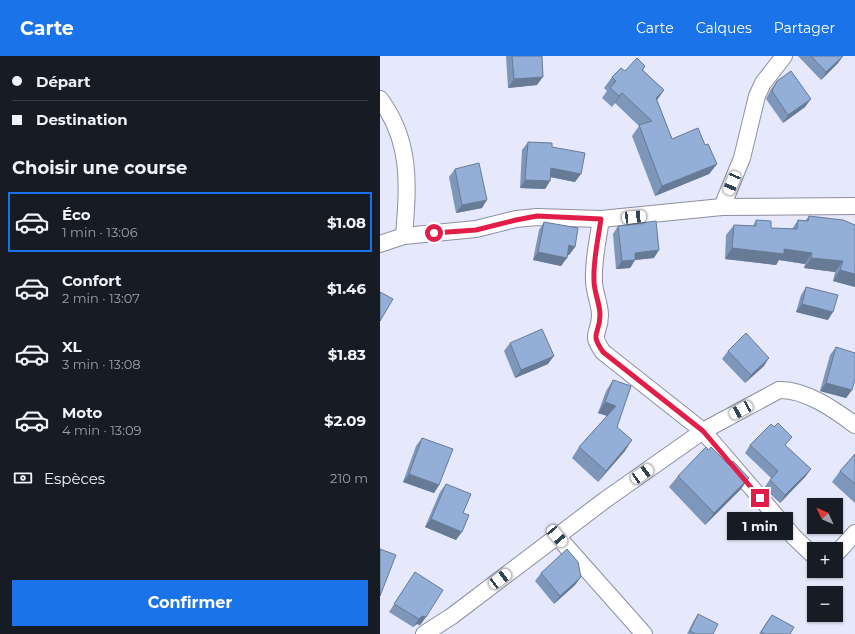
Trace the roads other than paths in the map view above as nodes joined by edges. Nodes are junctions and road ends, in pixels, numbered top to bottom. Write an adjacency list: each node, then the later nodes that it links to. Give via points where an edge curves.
1 (784, 56): 4 (street, via 763,83 757,96 746,146)
2 (380, 99): 6 (street, via 391,114 404,152)
3 (855, 206): 4 (street)
4 (722, 207): 5 (street)
5 (601, 219): 6 (street, via 537,216 476,230); 9 (street, via 594,261 594,282 600,314 595,336 597,344 603,352)
6 (404, 236): 7 (street)
7 (380, 244)
8 (855, 425): 9 (street, via 802,392 789,389 779,390)
9 (703, 431): 11 (street); 13 (street, via 784,526)
10 (855, 533): 12 (street)
11 (557, 536): 14 (street, via 452,616); 15 (street)
12 (843, 546)
13 (807, 549)
14 (424, 634)
15 (644, 634)

